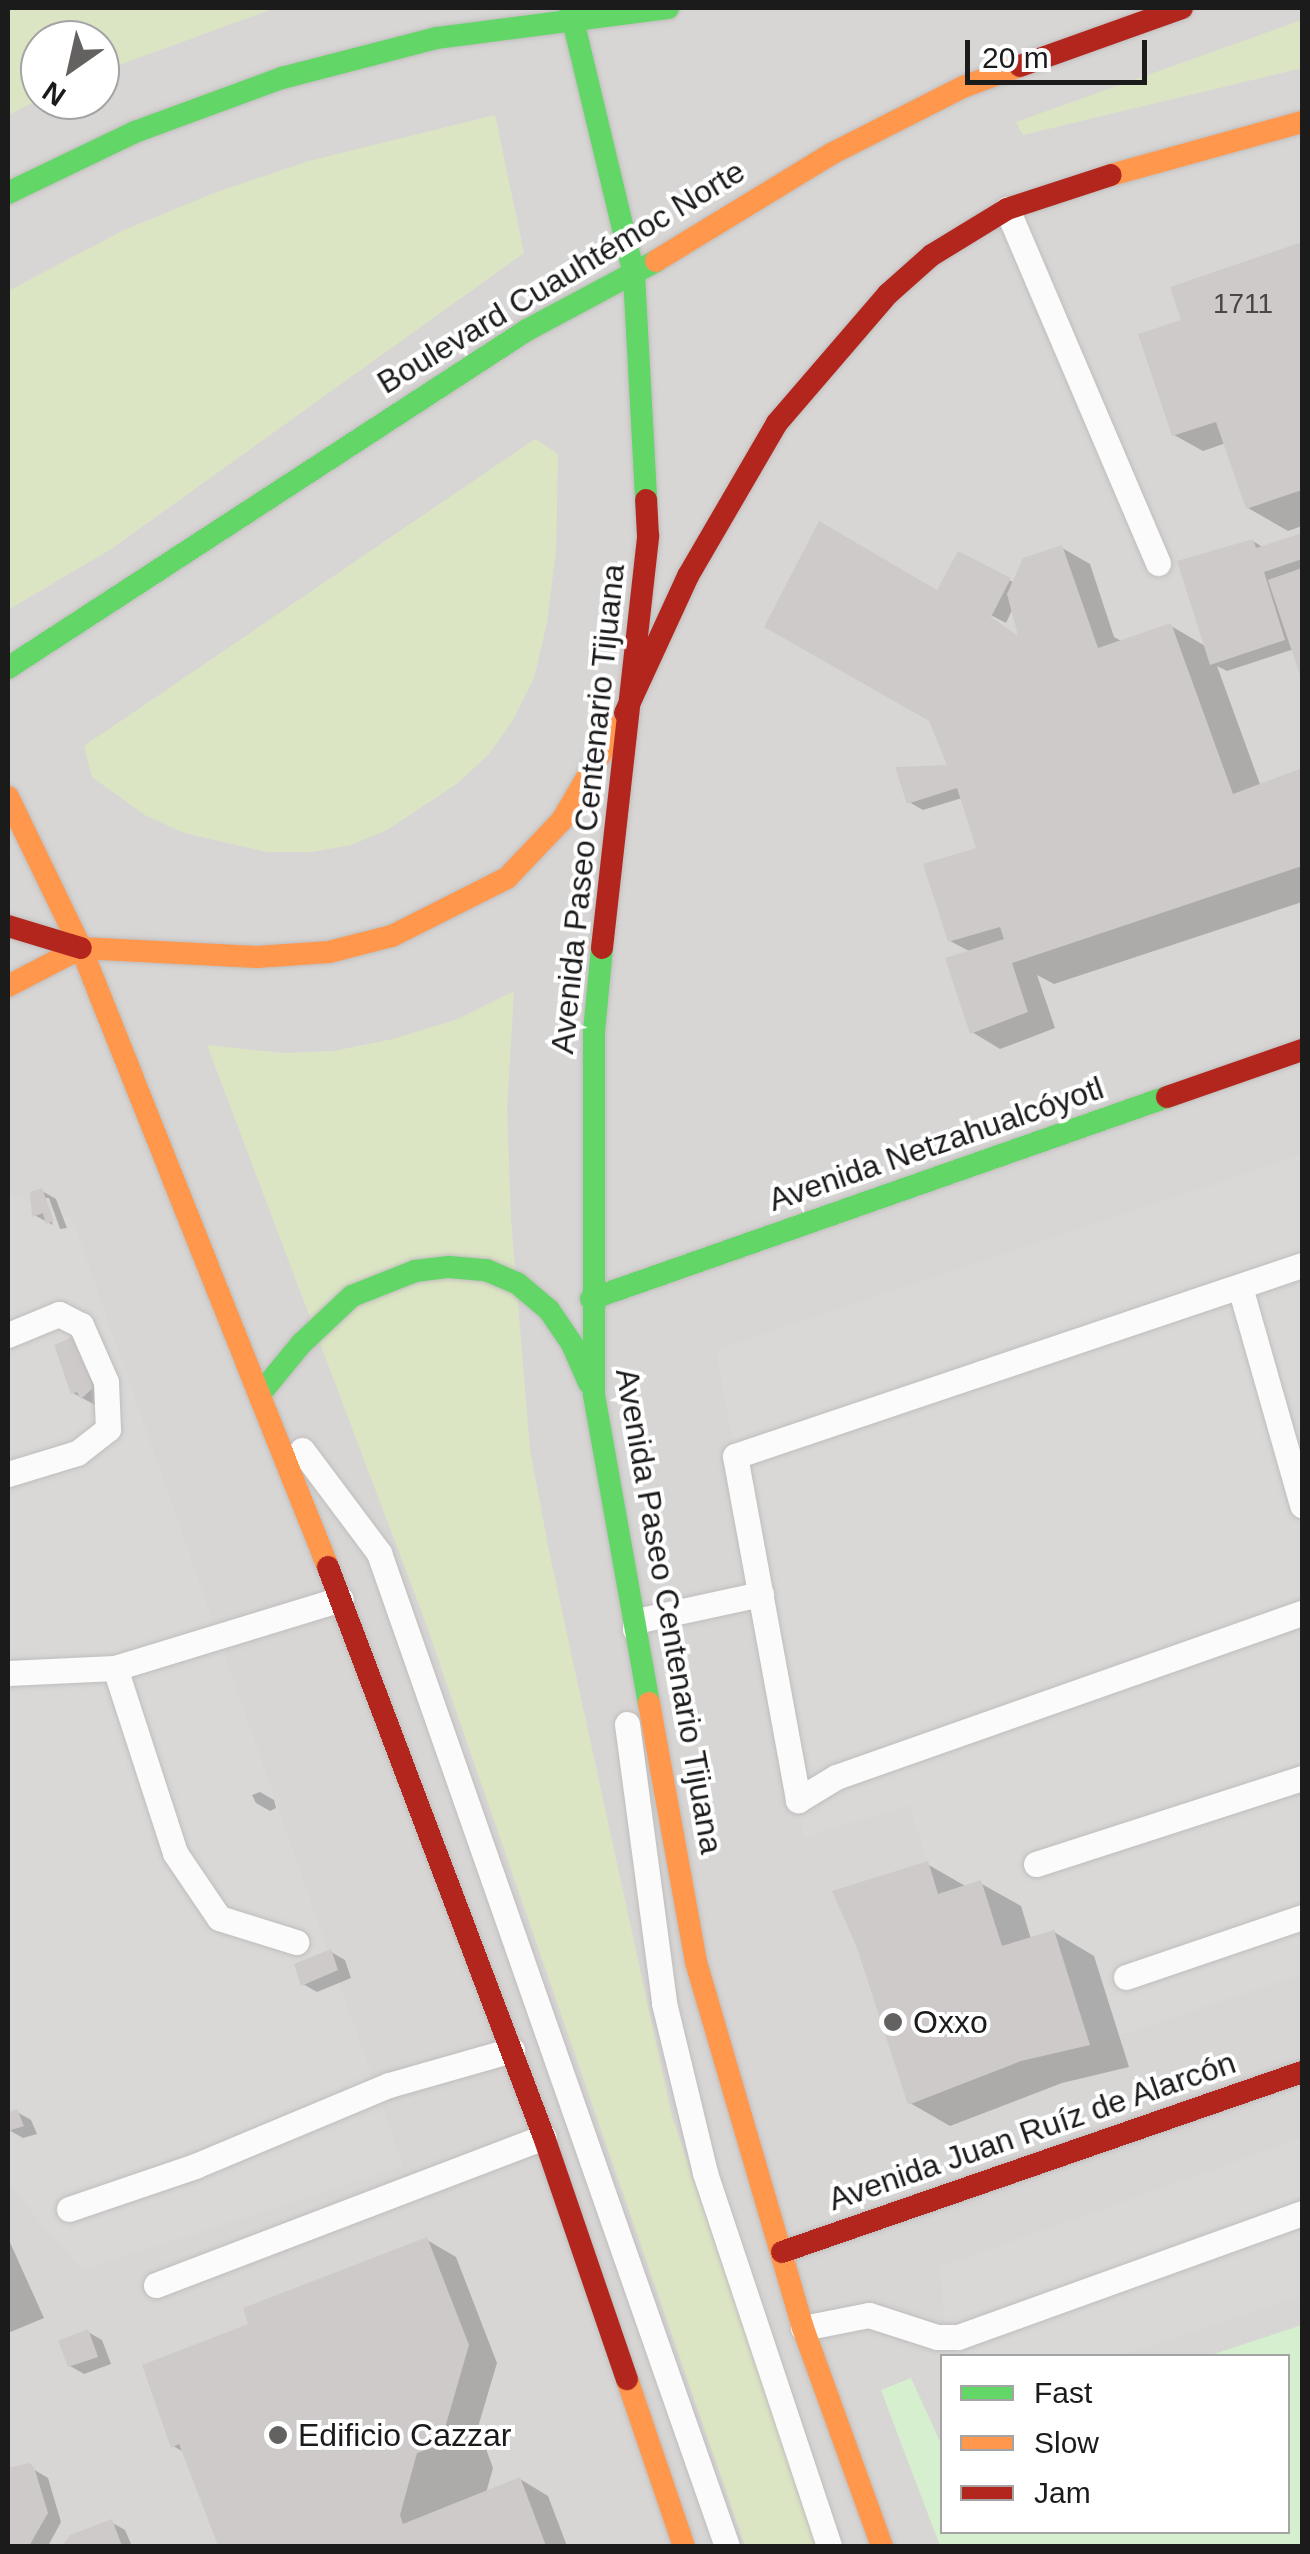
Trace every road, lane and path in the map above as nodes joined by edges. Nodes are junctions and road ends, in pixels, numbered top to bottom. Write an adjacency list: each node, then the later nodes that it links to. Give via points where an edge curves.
1 (668, 8): 3 (main road)
2 (1182, 8): 7 (main road, Boulevard Cuauhtémoc Norte, via 963,86 831,154)
3 (573, 14): 5 (main road, via 437,38 282,78 135,132); 7 (main road, Avenida Paseo Centenario Tijuana)
4 (1302, 122): 6 (main road)
5 (8, 193)
6 (1008, 209): 8 (lane); 10 (main road, via 932,254 888,294 777,423 688,576)
7 (634, 275): 9 (main road, Boulevard Cuauhtémoc Norte, via 527,330); 10 (main road, Avenida Paseo Centenario Tijuana, via 648,536)
8 (1158, 563)
9 (8, 668)
10 (625, 713): 13 (main road, via 562,820 507,878 392,936 329,952 257,957); 18 (main road, Avenida Paseo Centenario Tijuana, via 594,1031)
11 (8, 797): 13 (main road)
12 (8, 926): 13 (main road)
13 (81, 948): 14 (main road); 20 (main road)
14 (8, 986)
15 (1302, 1050): 18 (main road, Avenida Netzahualcóyotl)
16 (1302, 1265): 17 (lane)
17 (1240, 1288): 23 (lane); 24 (lane, via 735,1456)
18 (591, 1299): 21 (main road, Avenida Paseo Centenario Tijuana)
19 (8, 1335): 22 (lane, via 59,1314 81,1325 106,1382 108,1429 76,1453)
20 (260, 1394): 21 (main road, via 352,1296 414,1271 448,1267 486,1270 548,1310); 25 (main road); 44 (lane, via 379,1552)
21 (594, 1395): 27 (main road, Avenida Paseo Centenario Tijuana)
22 (8, 1474)
23 (1302, 1505)
24 (760, 1594): 26 (lane, via 798,1800 836,1777); 27 (lane)
25 (341, 1600): 28 (lane); 35 (main road)
26 (1302, 1613)
27 (636, 1621): 40 (main road, Avenida Paseo Centenario Tijuana, via 696,1962); 45 (lane, via 625,1713 664,2003 705,2173)
28 (115, 1668): 29 (lane); 33 (lane, via 175,1852 219,1918)
29 (8, 1673)
30 (1302, 1778): 31 (lane)
31 (1036, 1864)
32 (1302, 1917): 34 (lane)
33 (296, 1942)
34 (1126, 1976)
35 (512, 2050): 37 (main road); 38 (lane, via 389,2085 194,2166)
36 (1302, 2072): 40 (main road, Avenida Juan Ruíz de Alarcón)
37 (544, 2137): 41 (lane); 43 (main road)
38 (69, 2209)
39 (1302, 2214): 42 (lane, via 958,2338 869,2316)
40 (782, 2252): 42 (main road, Avenida Paseo Centenario Tijuana)
41 (156, 2285)
42 (804, 2328): 46 (main road, Avenida Paseo Centenario Tijuana)
43 (684, 2546)
44 (726, 2546)
45 (828, 2546)
46 (882, 2546)

